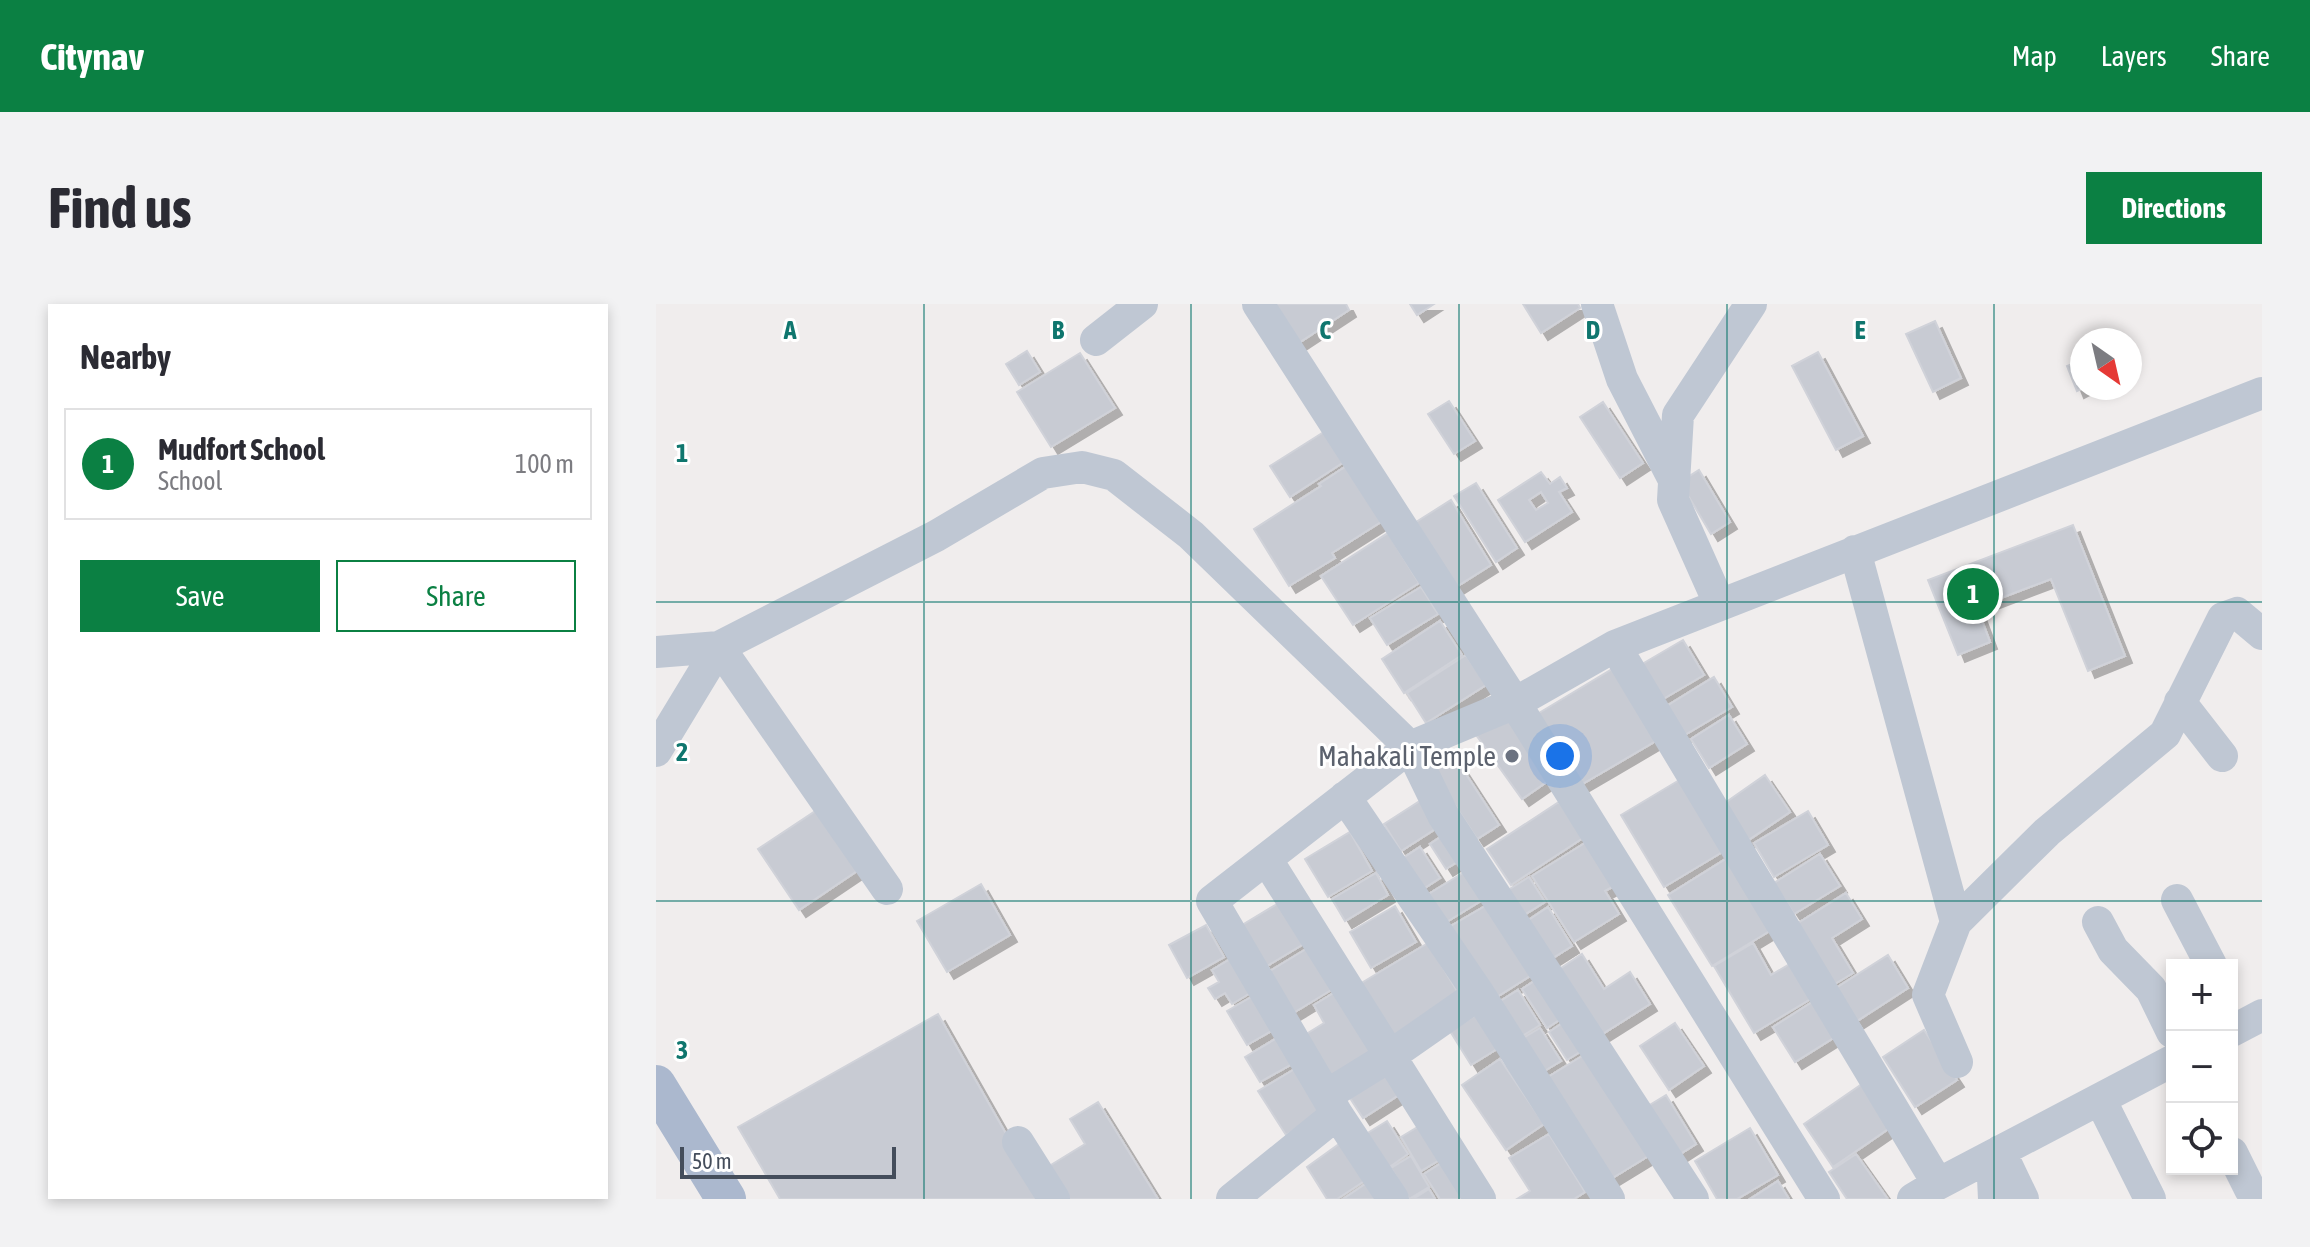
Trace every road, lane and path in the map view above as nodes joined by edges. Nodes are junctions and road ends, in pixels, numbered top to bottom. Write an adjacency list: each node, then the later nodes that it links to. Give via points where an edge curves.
1 (1142, 304): 5 (street)
2 (1258, 304): 15 (street)
3 (1597, 304): 7 (street, via 1622,379)
4 (1751, 304): 7 (street, via 1678,415)
5 (1096, 340)
6 (2262, 393): 8 (street)
7 (1674, 480): 9 (street, via 1673,500)
8 (1855, 551): 9 (street); 23 (street)
9 (1719, 603): 11 (street)
10 (2262, 634): 14 (street, via 2237,613 2223,618)
11 (1615, 646): 15 (street); 38 (street)
12 (719, 647): 13 (street); 16 (street, via 936,536 1043,473 1082,467 1114,475 1191,535); 17 (street); 21 (street)
13 (656, 652)
14 (2180, 702): 18 (street); 23 (street, via 2165,734 2047,832)
15 (1515, 703): 16 (street); 46 (street)
16 (1410, 747): 19 (street); 45 (street, via 1443,815)
17 (656, 751)
18 (2222, 756)
19 (1345, 797): 20 (street); 26 (street)
20 (1267, 860): 28 (street); 33 (street, via 1212,901)
21 (887, 889)
22 (2177, 900): 25 (street)
23 (1956, 922): 29 (street, via 1928,995)
24 (2098, 922): 27 (street, via 2113,950 2151,989)
25 (2208, 959)
26 (1479, 994): 28 (street); 44 (street)
27 (2172, 1031)
28 (1390, 1056): 33 (street); 43 (street)
29 (1957, 1062)
30 (2166, 1064): 32 (street)
31 (656, 1085): 39 (main road)
32 (2100, 1099): 35 (street); 49 (street)
33 (1332, 1105): 41 (street); 42 (street)
34 (1018, 1142): 40 (street)
35 (1996, 1154): 38 (street); 47 (street); 48 (street)
36 (2238, 1165): 37 (street)
37 (2250, 1189)
38 (1926, 1191)
39 (726, 1199)
40 (1054, 1199)
41 (1232, 1199)
42 (1393, 1199)
43 (1480, 1199)
44 (1609, 1199)
45 (1693, 1199)
46 (1824, 1199)
47 (1994, 1199)
48 (2023, 1199)
49 (2150, 1199)

